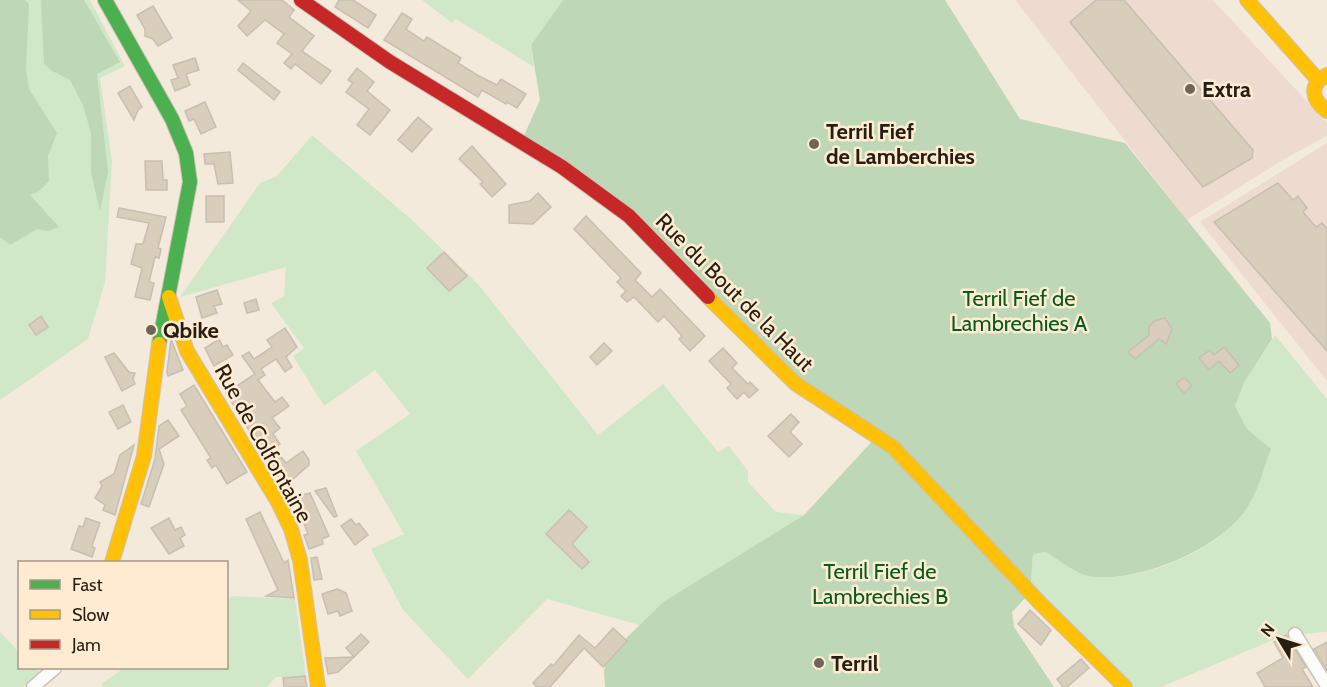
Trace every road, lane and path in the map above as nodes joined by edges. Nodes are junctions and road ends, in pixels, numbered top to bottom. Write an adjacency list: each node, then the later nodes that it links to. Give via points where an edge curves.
1 (105, 0): 6 (street, via 172,119 189,168 188,198)
2 (1246, 0): 4 (street)
3 (305, 1): 13 (street, Rue du Bout de la Haut, via 390,62 562,166 629,216 796,384 893,447)
4 (1323, 78): 5 (street, via 1313,97)
5 (1327, 111)
6 (168, 296): 7 (street, via 144,456); 12 (street, Rue de Colfontaine, via 187,351 291,529 300,560)
7 (112, 561)
8 (1295, 634): 10 (street)
9 (54, 669): 11 (street)
10 (1327, 686)
11 (33, 687)
12 (318, 687)
13 (1125, 687)

